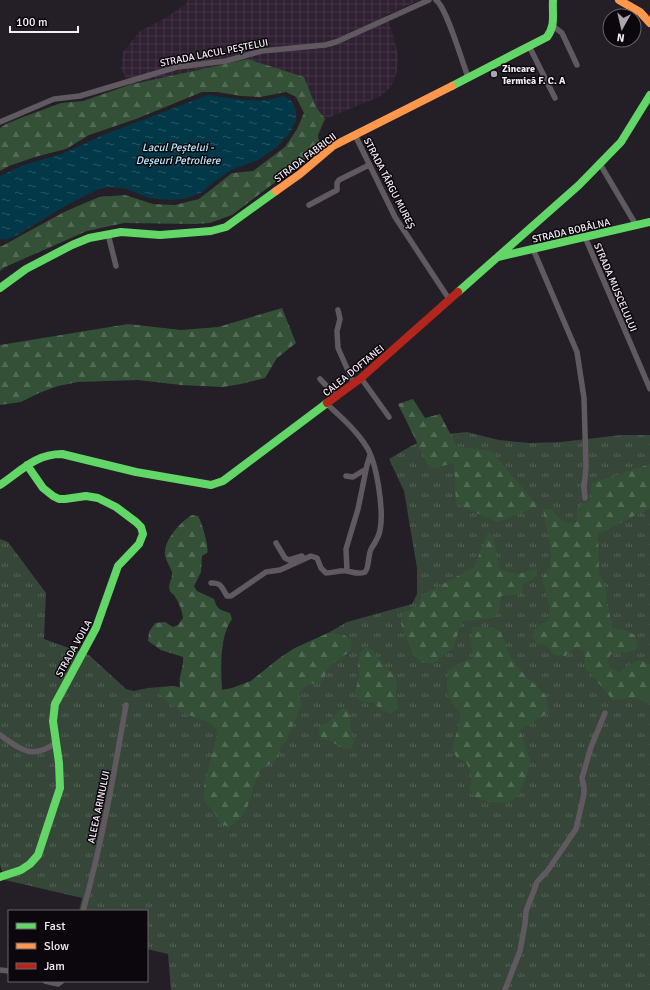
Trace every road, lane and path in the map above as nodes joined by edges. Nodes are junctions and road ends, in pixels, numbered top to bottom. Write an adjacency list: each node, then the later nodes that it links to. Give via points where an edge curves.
1 (430, 0): 12 (street, STRADA LACUL PEȘTELUI, via 336,42 262,51 226,61 177,67 80,96 54,99)
2 (436, 0): 9 (street, via 442,6)
3 (553, 0): 6 (main road)
4 (619, 0): 5 (main road, via 640,12)
5 (650, 23)
6 (553, 26): 7 (main road, STRADA FABRICII, via 547,36); 8 (street, via 562,33)
7 (529, 46): 9 (main road, STRADA FABRICII); 11 (street)
8 (577, 65)
9 (468, 77): 13 (main road, STRADA FABRICII)
10 (650, 95): 14 (main road, CALEA DOFTANEI, via 621,142)
11 (555, 98)
12 (0, 122)
13 (355, 135): 15 (street, STRADA TÂRGU MUREȘ); 19 (main road, STRADA FABRICII, via 333,146 300,174 226,227 211,231 165,235 126,232)
14 (600, 164): 18 (street); 22 (main road, CALEA DOFTANEI)
15 (369, 165): 16 (street, via 339,180 337,190); 25 (street, STRADA TÂRGU MUREȘ, via 395,217)
16 (309, 205)
17 (650, 222): 18 (main road, STRADA BOBÂLNA)
18 (636, 225): 20 (main road, STRADA BOBÂLNA)
19 (108, 234): 23 (street); 24 (main road, STRADA FABRICII, via 72,245 26,269)
20 (585, 237): 21 (main road, STRADA BOBÂLNA); 30 (street, STRADA MUSCELULUI)
21 (533, 249): 22 (main road, STRADA BOBÂLNA); 39 (street, via 577,352 584,398)
22 (497, 257): 25 (main road, CALEA DOFTANEI)
23 (116, 266)
24 (0, 288)
25 (449, 299): 27 (main road, CALEA DOFTANEI)
26 (338, 310): 29 (street, via 338,348)
27 (361, 378): 29 (main road, CALEA DOFTANEI); 33 (street)
28 (320, 379): 31 (street)
29 (354, 384): 31 (main road, CALEA DOFTANEI)
30 (650, 389)
31 (337, 397): 32 (main road, CALEA DOFTANEI)
32 (327, 404): 34 (street, via 361,439); 35 (main road, CALEA DOFTANEI, via 226,478 211,485 136,472 57,453 39,457)
33 (389, 417)
34 (370, 455): 36 (street); 42 (street, via 380,506 380,532 369,554 368,569 360,573)
35 (27, 466): 38 (main road, CALEA DOFTANEI); 47 (main road, STRADA VOILA, via 52,496 62,499 96,497 136,522 143,534 139,544 118,566 96,628 55,704 53,716)
36 (366, 469): 37 (street, via 353,477); 42 (street, via 346,549)
37 (346, 476)
38 (0, 485)
39 (585, 498)
40 (276, 543): 41 (street, via 289,560)
41 (310, 556): 42 (street, via 317,558 326,573); 43 (street, via 280,570 266,572 231,596 227,596 220,584)
42 (346, 571)
43 (211, 583)
44 (126, 705): 49 (street, ALEEA ARINULUI, via 110,795)
45 (605, 713): 52 (street, via 582,778 584,794 576,829 535,888 526,911 520,951)
46 (0, 735): 47 (street, via 31,752 43,751)
47 (56, 744): 48 (main road, STRADA VOILA, via 60,771 59,795 38,855 35,861 22,870)
48 (0, 877)
49 (83, 910)
50 (50, 982): 51 (street)
51 (61, 982)
52 (505, 990)

